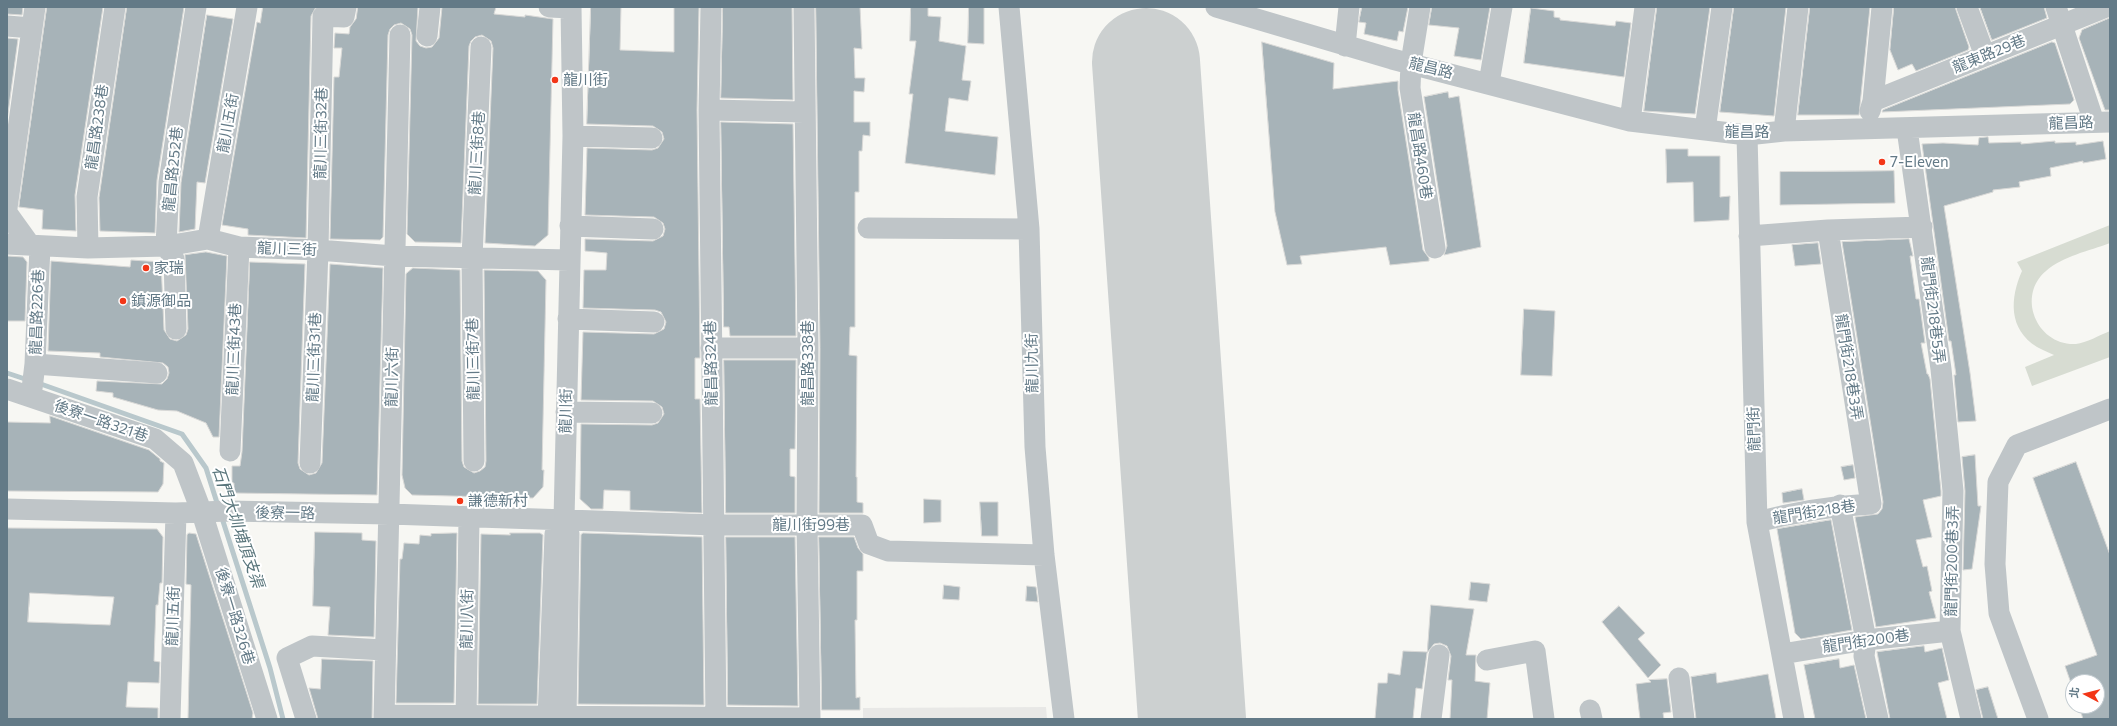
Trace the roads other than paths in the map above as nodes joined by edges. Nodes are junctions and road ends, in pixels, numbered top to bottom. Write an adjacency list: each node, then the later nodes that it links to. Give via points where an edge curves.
1 (35, 7): 24 (street)
2 (115, 7): 58 (street, 龍昌路238巷, via 87,198)
3 (196, 7): 56 (street, 龍昌路252巷, via 169,182)
4 (247, 7): 53 (street, 龍川五街)
5 (346, 7): 60 (street, 龍川三街32巷, via 344,17 323,16)
6 (430, 7): 26 (street)
7 (549, 7): 21 (street)
8 (711, 7): 33 (street, 龍昌路324巷)
9 (804, 7): 34 (street, 龍昌路338巷)
10 (1009, 7): 50 (street, 龍川九街)
11 (1216, 7): 27 (street, 龍昌路)
12 (1349, 7): 27 (street)
13 (1420, 7): 30 (street, 龍昌路460巷)
14 (1502, 7): 31 (street)
15 (1645, 7): 35 (street)
16 (1722, 7): 39 (street)
17 (1798, 7): 40 (street)
18 (1882, 7): 32 (street)
19 (1967, 7): 29 (street)
20 (2106, 7): 22 (street, 龍東路29巷)
21 (571, 8): 42 (street, 龍川街)
22 (2059, 15): 29 (street, 龍東路29巷); 36 (street)
23 (7, 26): 24 (street)
24 (32, 28): 44 (street)
25 (400, 35): 61 (street, 龍川六街)
26 (427, 36)
27 (1345, 46): 30 (street, 龍昌路)
28 (481, 47): 62 (street, 龍川三街8巷)
29 (1985, 56): 32 (street, 龍東路29巷)
30 (1402, 61): 31 (street, 龍昌路); 59 (street, 龍昌路460巷, via 1410,88)
31 (1489, 83): 35 (street, 龍昌路)
32 (1874, 101): 37 (street)
33 (709, 110): 34 (street); 67 (street, 龍昌路324巷)
34 (804, 112): 68 (street, 龍昌路338巷)
35 (1630, 120): 39 (street, 龍昌路)
36 (2102, 122): 38 (street, 龍昌路)
37 (1865, 129): 38 (street, 龍昌路); 40 (street, 龍昌路)
38 (1907, 129): 48 (street, 龍門街218巷5弄)
39 (1705, 130): 41 (street, 龍昌路)
40 (1784, 131): 41 (street, 龍昌路)
41 (1747, 135): 52 (street, 龍門街)
42 (572, 136): 43 (street); 46 (street, 龍川街)
43 (652, 138)
44 (7, 208)
45 (7, 213): 55 (street)
46 (570, 226): 49 (street); 63 (street, 龍川街)
47 (868, 228): 50 (street)
48 (1922, 228): 51 (street); 78 (street, 龍門街218巷5弄)
49 (652, 229)
50 (1029, 229): 90 (street, 龍川九街, via 1034,447)
51 (1828, 230): 52 (street); 79 (street, 龍門街218巷3弄)
52 (1749, 236): 87 (street, 龍門街)
53 (208, 239): 56 (street, 龍川三街); 57 (street, 龍川三街)
54 (7, 244): 55 (street, 龍川三街)
55 (35, 245): 58 (street, 龍川三街); 70 (street, 龍昌路226巷)
56 (166, 246): 58 (street, 龍川三街); 66 (street, 龍昌路252巷, via 174,259)
57 (238, 247): 60 (street, 龍川三街); 75 (street, 龍川三街43巷)
58 (88, 248)
59 (1434, 248)
60 (318, 250): 61 (street, 龍川三街); 77 (street, 龍川三街31巷)
61 (394, 256): 62 (street, 龍川三街); 84 (street, 龍川六街)
62 (472, 258): 63 (street, 龍川三街); 76 (street, 龍川三街7巷)
63 (569, 260): 64 (street, 龍川街)
64 (568, 319): 65 (street); 73 (street, 龍川街)
65 (654, 322)
66 (176, 329)
67 (711, 348): 68 (street); 88 (street, 龍昌路324巷)
68 (808, 348): 89 (street, 龍昌路338巷)
69 (158, 374): 70 (street)
70 (33, 383): 71 (street, 後寮一路321巷); 82 (street, 後寮一路321巷, via 155,439 183,463)
71 (7, 389)
72 (2110, 409): 114 (street, via 2017,445 1998,482 1995,564 1999,613)
73 (566, 412): 74 (street); 86 (street, 龍川街)
74 (652, 413)
75 (230, 452)
76 (474, 461)
77 (310, 463)
78 (1954, 491): 91 (street, 龍門街200巷3弄)
79 (1871, 504): 80 (street, 龍門街218巷)
80 (1840, 505): 87 (street, 龍門街218巷, via 1800,511); 92 (street)
81 (7, 509): 83 (street, 後寮一路)
82 (214, 512): 83 (street, 後寮一路); 84 (street, 後寮一路); 105 (street, 後寮一路326巷)
83 (176, 513): 104 (street, 龍川五街)
84 (389, 514): 85 (street, 後寮一路); 93 (street, 龍川六街)
85 (469, 518): 86 (street, 後寮一路); 99 (street, 龍川八街)
86 (564, 519): 88 (street, 龍川街99巷); 100 (street, 龍川街, via 569,534)
87 (1757, 522): 94 (street, 龍門街)
88 (714, 525): 89 (street, 龍川街99巷); 102 (street, 龍昌路324巷)
89 (807, 525): 90 (street, 龍川街99巷, via 862,525 869,544 888,551); 103 (street, 龍昌路338巷)
90 (1044, 555): 107 (street, 龍川九街)
91 (1950, 631): 92 (street, 龍門街200巷); 113 (street, 龍門街200巷3弄)
92 (1866, 640): 94 (street, 龍門街200巷); 112 (street, via 1864,656)
93 (384, 650): 98 (street, 龍川六街); 106 (street, via 312,646 287,658)
94 (1782, 654): 111 (street, 龍門街)
95 (1439, 655): 108 (street)
96 (1487, 660): 109 (street, via 1535,651)
97 (1679, 678): 110 (street)
98 (384, 717): 99 (street)
99 (466, 718): 100 (street)
100 (557, 718): 101 (street)
101 (633, 718): 102 (street)
102 (716, 718): 103 (street)
103 (810, 718)
104 (170, 719)
105 (267, 719)
106 (306, 719)
107 (1064, 719)
108 (1431, 719)
109 (1544, 719)
110 (1684, 719)
111 (1794, 719)
112 (1878, 719)
113 (1971, 719)
114 (2038, 719)

